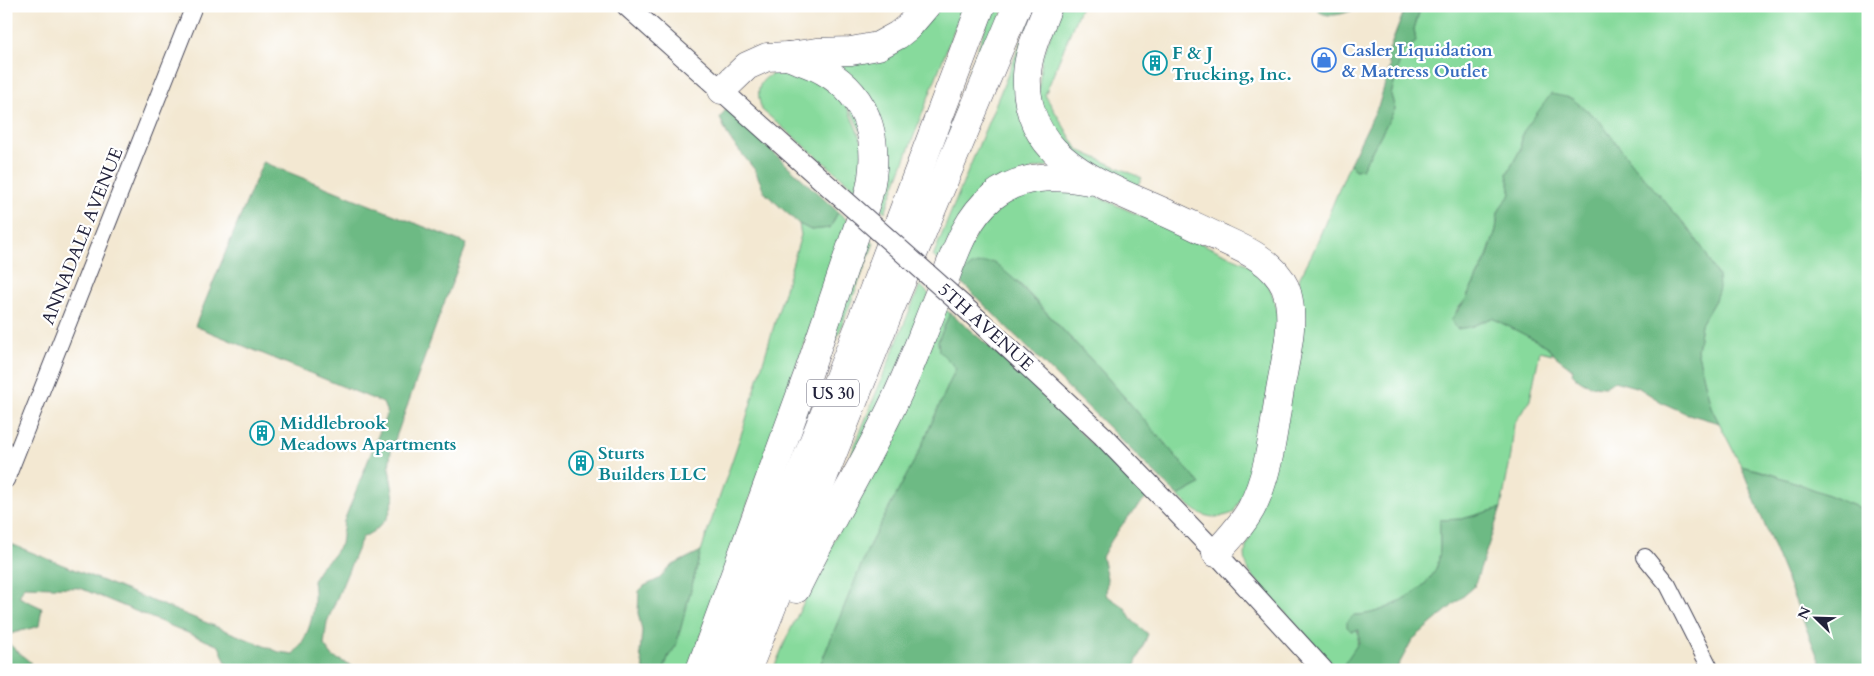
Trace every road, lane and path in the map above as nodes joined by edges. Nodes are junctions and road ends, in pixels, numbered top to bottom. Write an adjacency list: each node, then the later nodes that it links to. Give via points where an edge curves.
1 (194, 6): 10 (street, ANNADALE AVENUE)
2 (627, 6): 8 (street, 5TH AVENUE)
3 (926, 6): 7 (highway, via 908,27 878,46)
4 (980, 6): 14 (highway, US 30, via 870,299)
5 (1017, 6): 15 (highway, US 30, via 888,314)
6 (1048, 6): 9 (highway, via 1029,62 1027,85 1030,107 1039,132 1054,152)
7 (788, 56): 8 (highway, via 767,57 753,62); 13 (highway, via 822,70 852,95 870,126 874,170 868,197 808,374)
8 (722, 90): 11 (street, 5TH AVENUE, bridge, via 1103,436)
9 (1098, 183): 11 (highway, via 1243,249 1272,269 1285,288 1289,334 1263,479 1251,510); 16 (highway, via 1053,176 1025,181 992,197 968,224 897,396 798,585)
10 (6, 480)
11 (1216, 553): 17 (street, 5TH AVENUE)
12 (1645, 557): 18 (street, via 1668,585)
13 (700, 670)
14 (723, 670)
15 (747, 670)
16 (760, 670)
17 (1323, 670)
18 (1711, 670)

